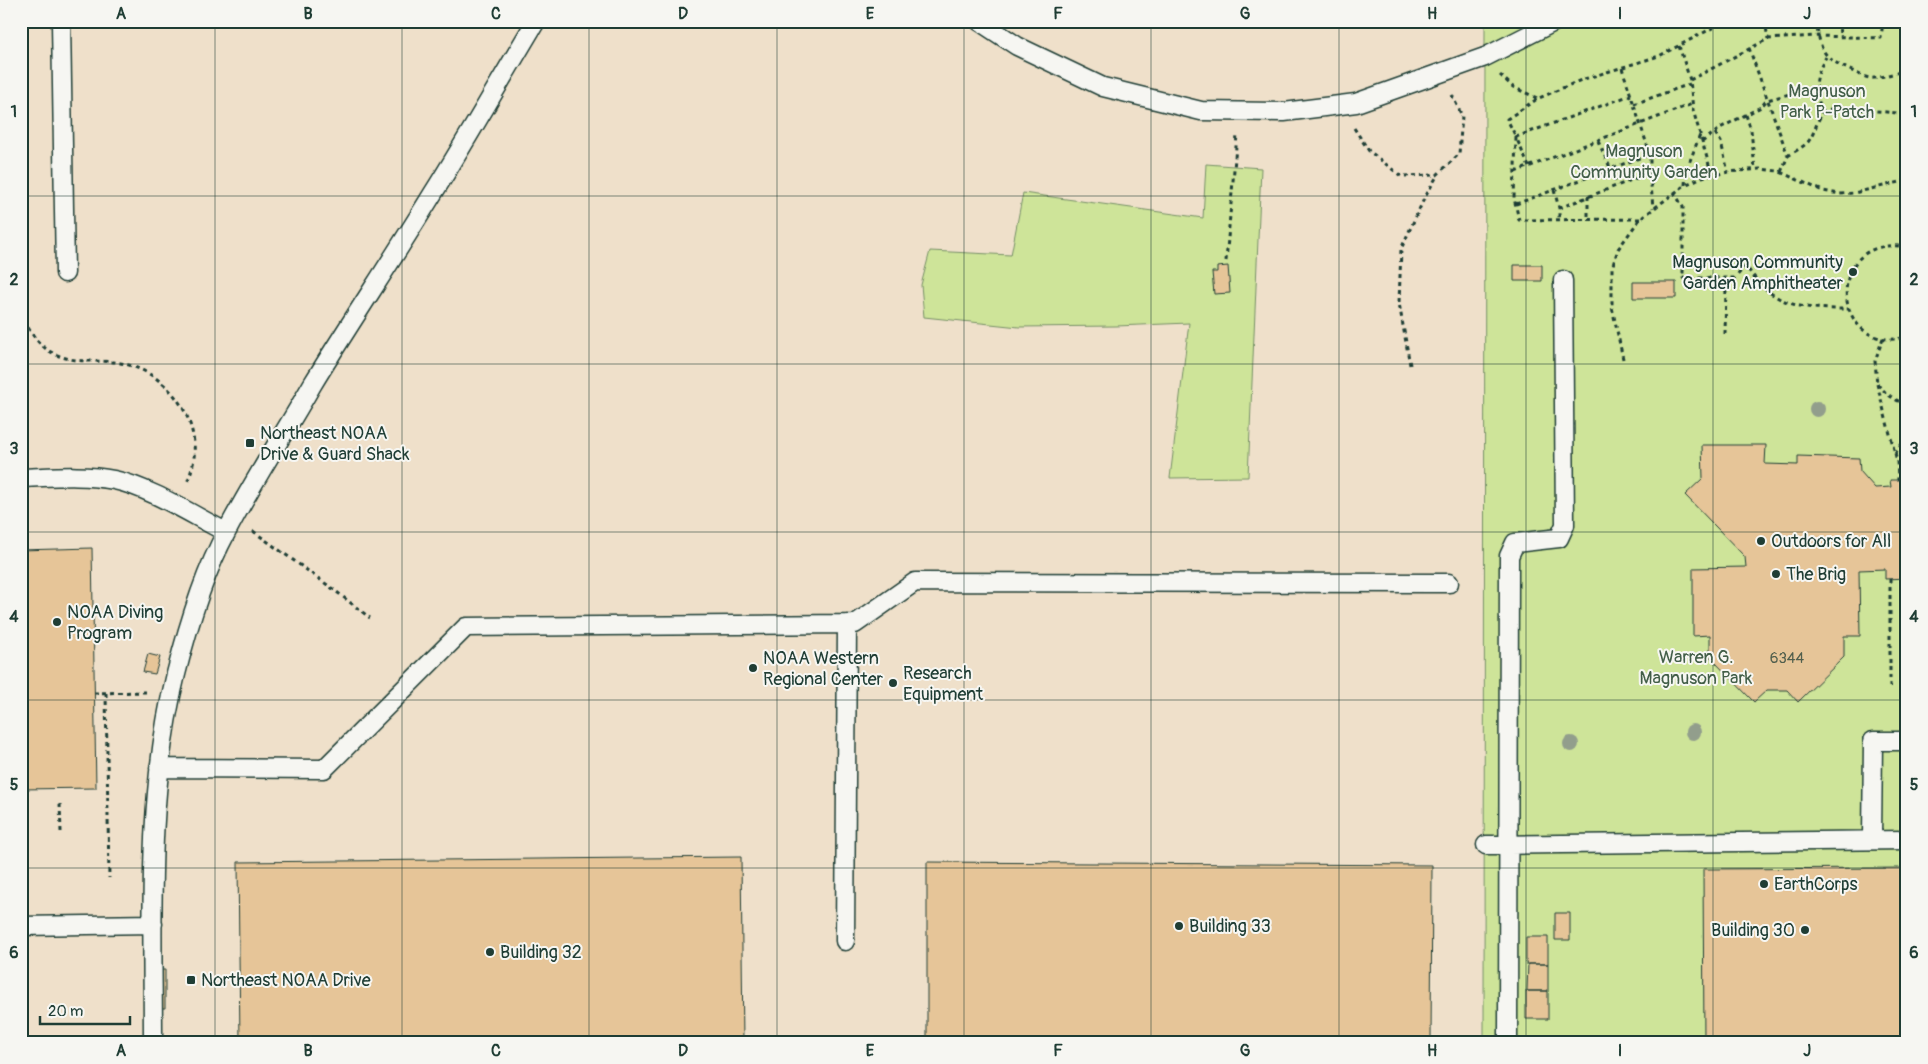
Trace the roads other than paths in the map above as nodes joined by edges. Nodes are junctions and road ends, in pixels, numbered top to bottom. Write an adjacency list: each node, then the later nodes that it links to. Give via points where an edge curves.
1 (61, 21): 5 (lane)
2 (536, 21): 8 (lane, via 432,195 349,324)
3 (979, 21): 4 (lane, via 1017,46 1103,87 1201,111 1284,112 1356,103 1485,57)
4 (1556, 21)
5 (65, 273)
6 (1563, 280): 15 (lane, via 1565,525 1559,538 1515,543 1509,556)
7 (21, 478): 8 (lane, via 114,480 144,490)
8 (226, 532): 12 (lane, via 187,633)
9 (1449, 583): 10 (lane, via 914,582 854,624)
10 (846, 624): 12 (lane, via 466,627 324,769); 19 (lane)
11 (1907, 741): 13 (lane, via 1873,741)
12 (158, 768): 17 (lane, via 153,834)
13 (1872, 840): 14 (lane); 15 (lane)
14 (1907, 840)
15 (1508, 844): 16 (lane); 21 (lane)
16 (1486, 845)
17 (153, 924): 18 (lane); 20 (lane)
18 (21, 926)
19 (845, 942)
20 (152, 1043)
21 (1508, 1043)

